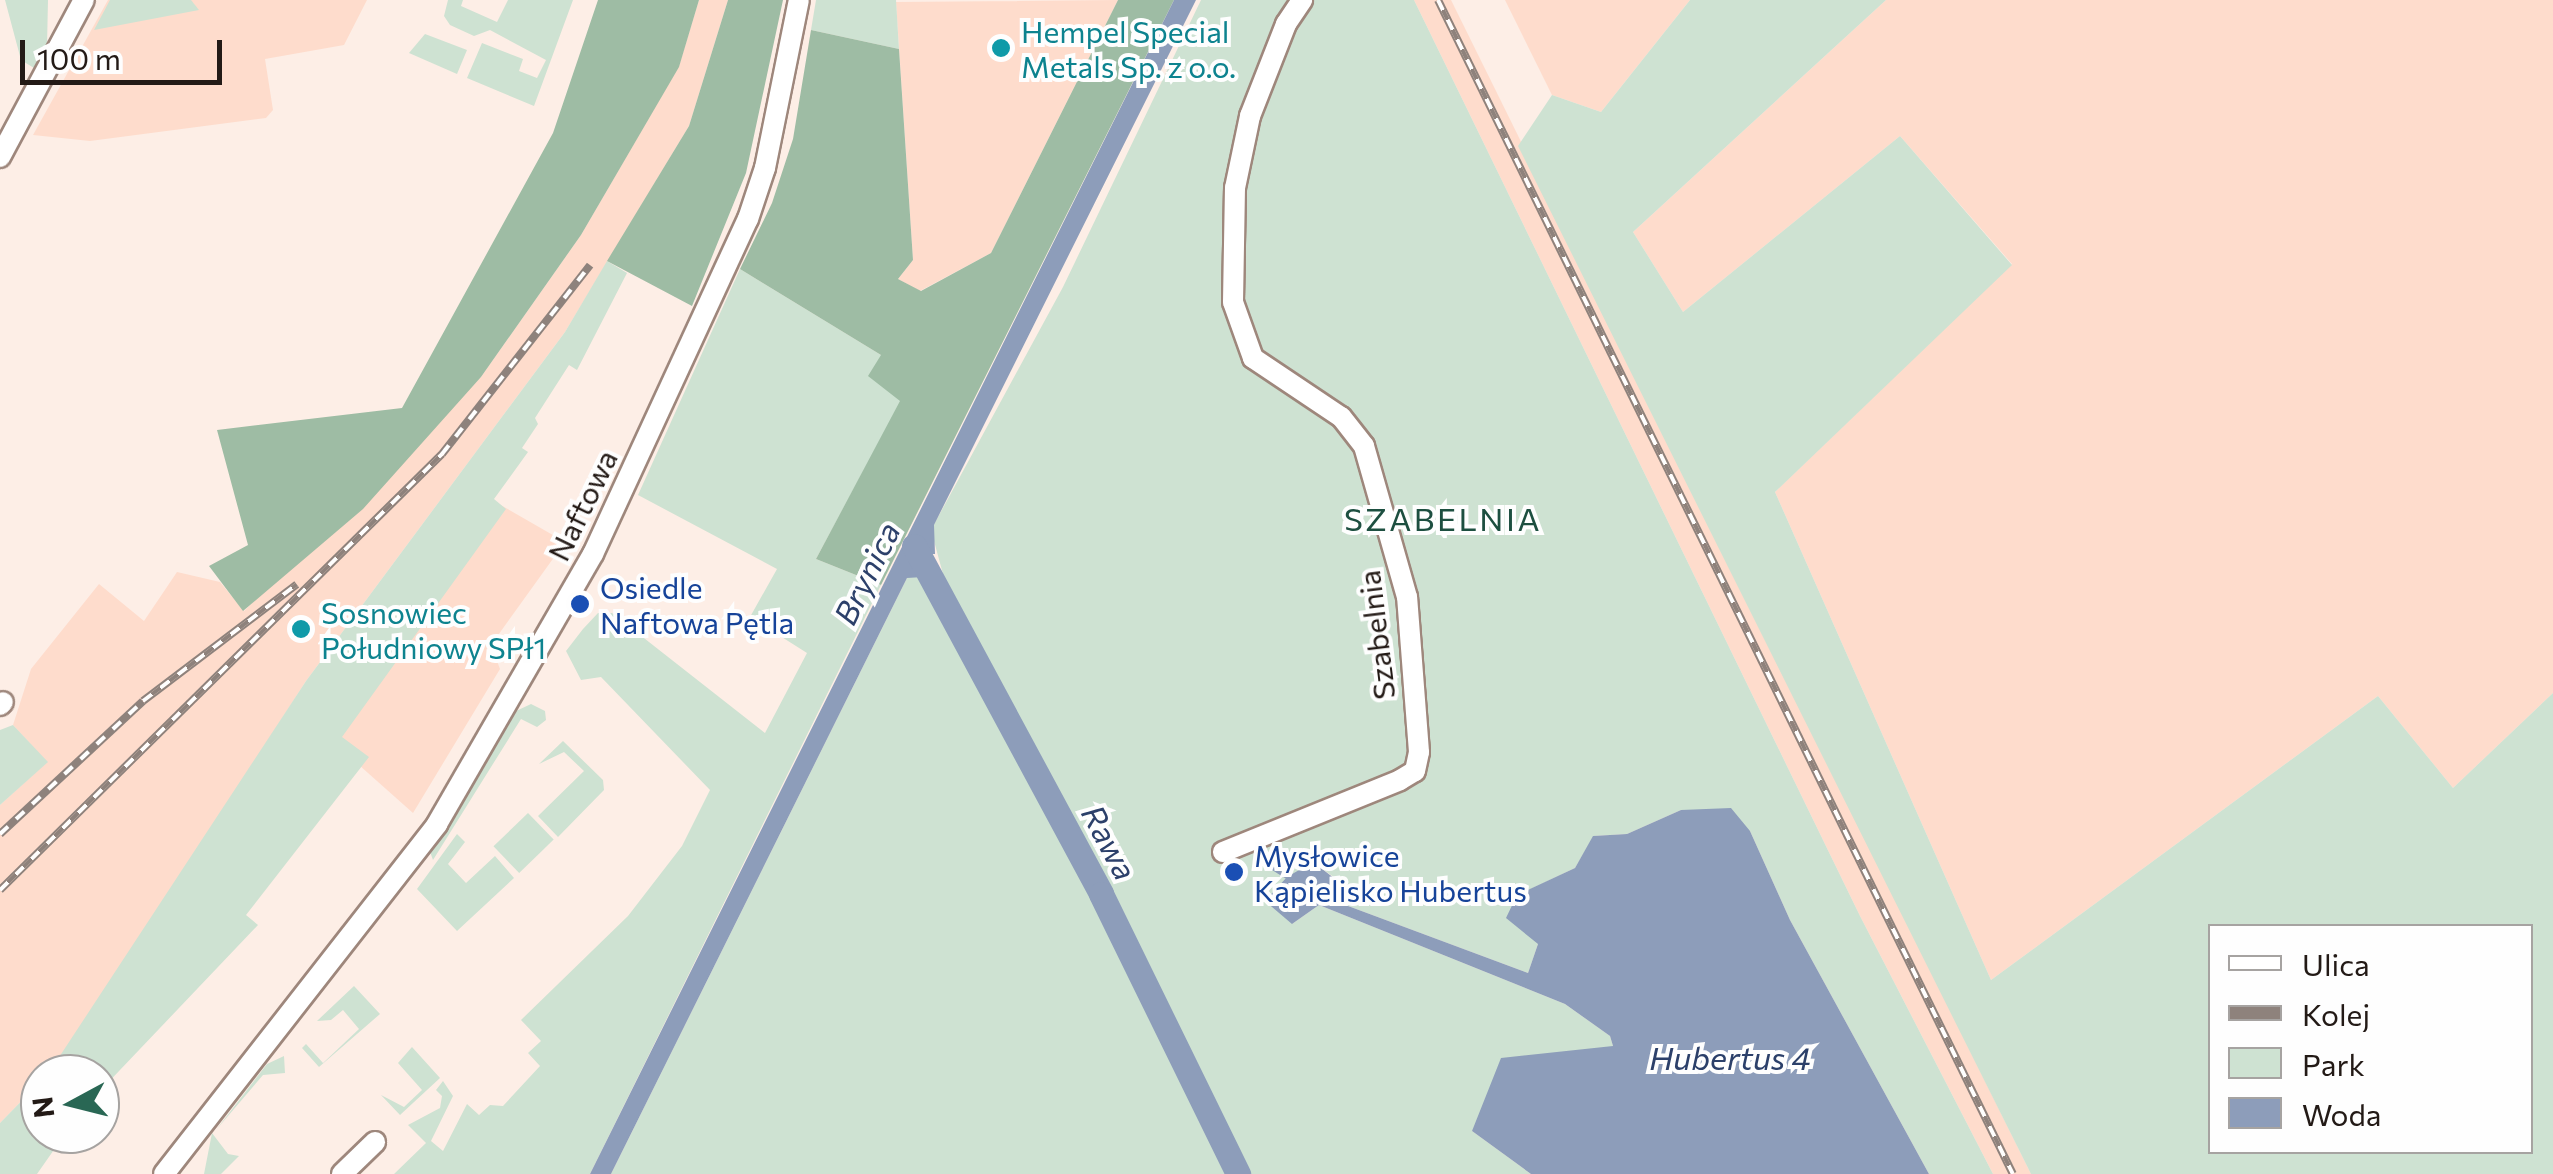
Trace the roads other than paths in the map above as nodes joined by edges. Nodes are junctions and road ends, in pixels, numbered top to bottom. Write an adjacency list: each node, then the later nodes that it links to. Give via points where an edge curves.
1 (84, 0): 4 (street)
2 (798, 0): 7 (street, Naftowa, via 765,168 748,219 593,554 437,824)
3 (1302, 0): 5 (street, Szabelnia, via 1250,116 1235,188 1233,302 1253,358 1341,417 1364,446 1407,597 1418,752 1415,771 1400,780)
4 (0, 157)
5 (1223, 852)
6 (375, 1142): 8 (street)
7 (164, 1174)
8 (342, 1174)

